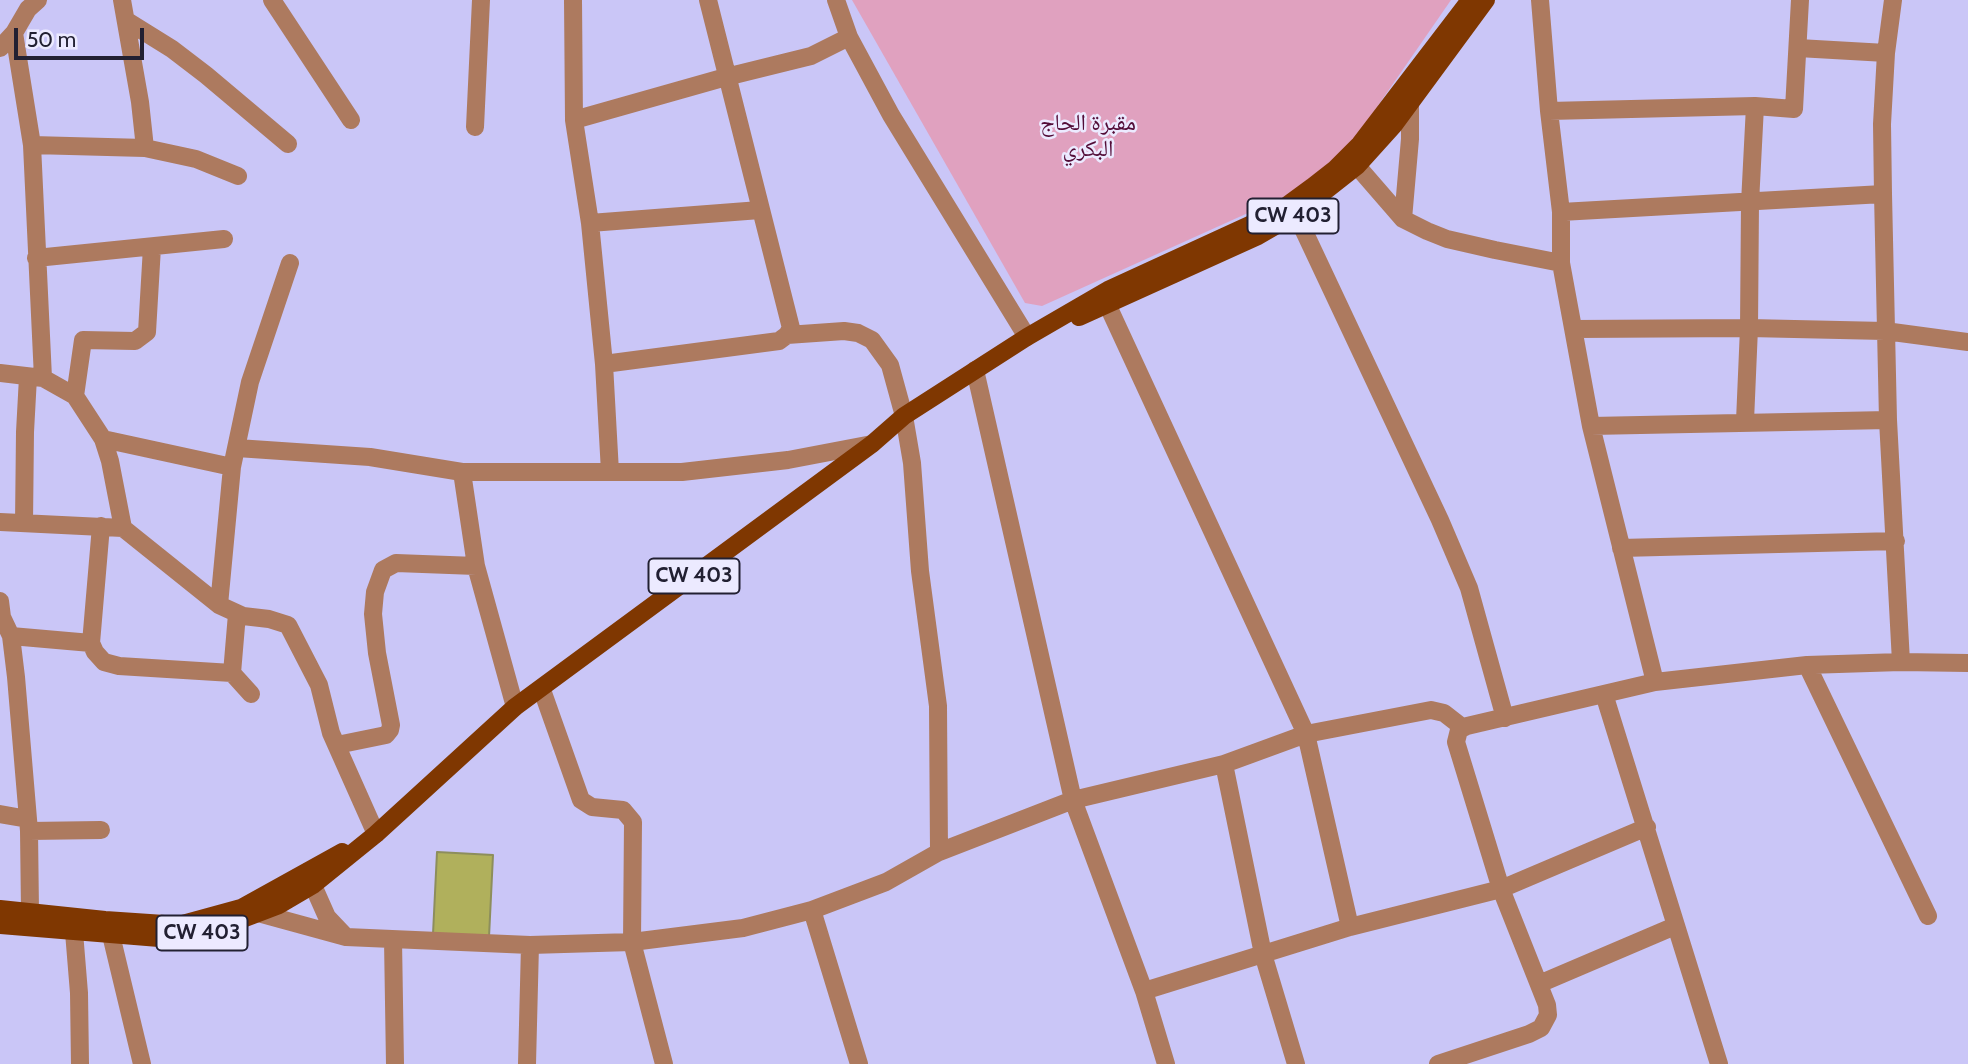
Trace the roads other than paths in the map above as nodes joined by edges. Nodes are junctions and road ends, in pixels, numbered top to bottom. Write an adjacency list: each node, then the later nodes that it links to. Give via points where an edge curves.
1 (122, 0): 13 (street)
2 (272, 0): 23 (street)
3 (481, 0): 25 (street)
4 (573, 0): 24 (street)
5 (708, 0): 19 (street)
6 (836, 0): 15 (street)
7 (1470, 0): 48 (main road, CW 403, via 1360,144 1312,187 1282,209 1108,290)
8 (1486, 0): 20 (main road, CW 403)
9 (1540, 0): 22 (street)
10 (1800, 0): 17 (street)
11 (1893, 0): 18 (street)
12 (31, 3): 14 (street)
13 (127, 21): 26 (street, via 206,75); 28 (street)
14 (14, 33): 16 (street); 27 (street)
15 (849, 37): 19 (street, via 811,56); 48 (street, via 891,115)
16 (0, 48)
17 (1798, 48): 18 (street); 21 (street, via 1794,109)
18 (1886, 53): 31 (street)
19 (726, 76): 24 (street); 33 (street)
20 (1410, 105): 29 (main road, CW 403); 36 (street)
21 (1755, 106): 22 (street); 32 (street)
22 (1549, 111): 34 (street)
23 (351, 120)
24 (574, 120): 37 (street)
25 (475, 127)
26 (288, 144)
27 (32, 145): 28 (street); 40 (street)
28 (145, 148): 30 (street, via 196,159)
29 (1357, 166): 35 (main road, CW 403); 36 (street)
30 (238, 176)
31 (1883, 194): 32 (street); 46 (street)
32 (1750, 202): 34 (street); 44 (street)
33 (760, 210): 37 (street); 47 (street, via 791,328)
34 (1561, 212): 42 (street)
35 (1296, 214): 43 (main road, CW 403); 86 (street, via 1469,588)
36 (1403, 219): 42 (street, via 1447,239)
37 (590, 223): 50 (street)
38 (224, 239): 39 (street)
39 (152, 247): 40 (street); 54 (street, via 147,332 135,341 83,340)
40 (36, 258): 53 (street)
41 (290, 263): 61 (street, via 250,382)
42 (1561, 263): 45 (street)
43 (1108, 306): 48 (main road, CW 403); 88 (street)
44 (1749, 328): 45 (street); 46 (street); 57 (street)
45 (1575, 329): 58 (street)
46 (1885, 331): 49 (street); 56 (street)
47 (787, 335): 50 (street, via 779,341); 55 (street, via 844,331 872,340 890,365)
48 (1027, 337): 51 (main road, CW 403)
49 (1968, 342)
50 (604, 363): 64 (street)
51 (975, 370): 55 (main road, CW 403); 91 (street)
52 (0, 373): 53 (street)
53 (35, 377): 54 (street); 66 (street)
54 (75, 396): 59 (street)
55 (904, 416): 60 (main road, CW 403); 97 (street, via 938,706)
56 (1888, 420): 57 (street); 69 (street)
57 (1745, 421): 58 (street)
58 (1591, 426): 70 (street)
59 (103, 439): 62 (street); 68 (street)
60 (873, 444): 64 (street, via 788,460 682,472); 82 (main road, CW 403)
61 (237, 448): 62 (street); 63 (street, via 370,457)
62 (232, 467): 73 (street)
63 (462, 472): 64 (street); 71 (street)
64 (610, 472)
65 (0, 522): 66 (street)
66 (24, 523): 67 (street)
67 (101, 526): 68 (street); 76 (street)
68 (123, 528): 73 (street)
69 (1896, 541): 70 (street); 77 (street)
70 (1621, 548): 81 (street)
71 (476, 566): 85 (street); 89 (street, via 396,563 383,570 373,614 390,730 386,735)
72 (0, 601): 75 (street)
73 (219, 605): 74 (street)
74 (237, 614): 80 (street); 89 (street, via 288,625 319,685)
75 (10, 636): 76 (street); 93 (street)
76 (92, 643): 80 (street, via 101,659 112,665)
77 (1901, 662): 78 (street); 79 (street)
78 (1968, 663)
79 (1807, 665): 81 (street); 104 (street)
80 (232, 673): 83 (street)
81 (1655, 682): 84 (street)
82 (542, 690): 85 (main road, CW 403); 112 (street, via 581,800 592,807 623,810 633,822)
83 (251, 694)
84 (1604, 694): 86 (street); 94 (street)
85 (515, 707): 96 (main road, CW 403)
86 (1505, 718): 87 (street)
87 (1462, 727): 88 (street, via 1432,710); 99 (street, via 1456,742)
88 (1306, 734): 90 (street); 107 (street)
89 (337, 745): 96 (street)
90 (1224, 764): 91 (street); 114 (street)
91 (1073, 800): 97 (street); 116 (street)
92 (0, 814): 93 (street)
93 (28, 825): 95 (street); 103 (street)
94 (1647, 828): 99 (street); 106 (street)
95 (101, 830)
96 (376, 834): 98 (main road, CW 403)
97 (939, 852): 102 (street, via 886,882)
98 (310, 878): 101 (main road, CW 403, via 279,905); 110 (street, via 327,917)
99 (1501, 889): 107 (street); 115 (street)
100 (0, 909): 103 (main road, CW 403)
101 (249, 910): 103 (main road, CW 403, via 179,925); 109 (main road, CW 403, via 208,932 186,936); 110 (street)
102 (811, 910): 112 (street, via 743,928); 122 (street)
103 (30, 911)
104 (1927, 916)
105 (0, 925): 108 (main road, CW 403)
106 (1675, 926): 115 (street); 126 (street)
107 (1350, 927): 114 (street)
108 (74, 932): 109 (main road, CW 403); 117 (street)
109 (111, 935): 118 (street)
110 (346, 937): 111 (street)
111 (393, 940): 113 (street); 119 (street)
112 (632, 942): 113 (street); 121 (street)
113 (530, 945): 120 (street)
114 (1263, 954): 116 (street); 124 (street)
115 (1539, 984): 125 (street, via 1548,1014 1541,1028)
116 (1143, 990): 123 (street)
117 (80, 1064)
118 (142, 1064)
119 (394, 1064)
120 (527, 1064)
121 (664, 1064)
122 (859, 1064)
123 (1166, 1064)
124 (1296, 1064)
125 (1437, 1064)
126 (1719, 1064)

